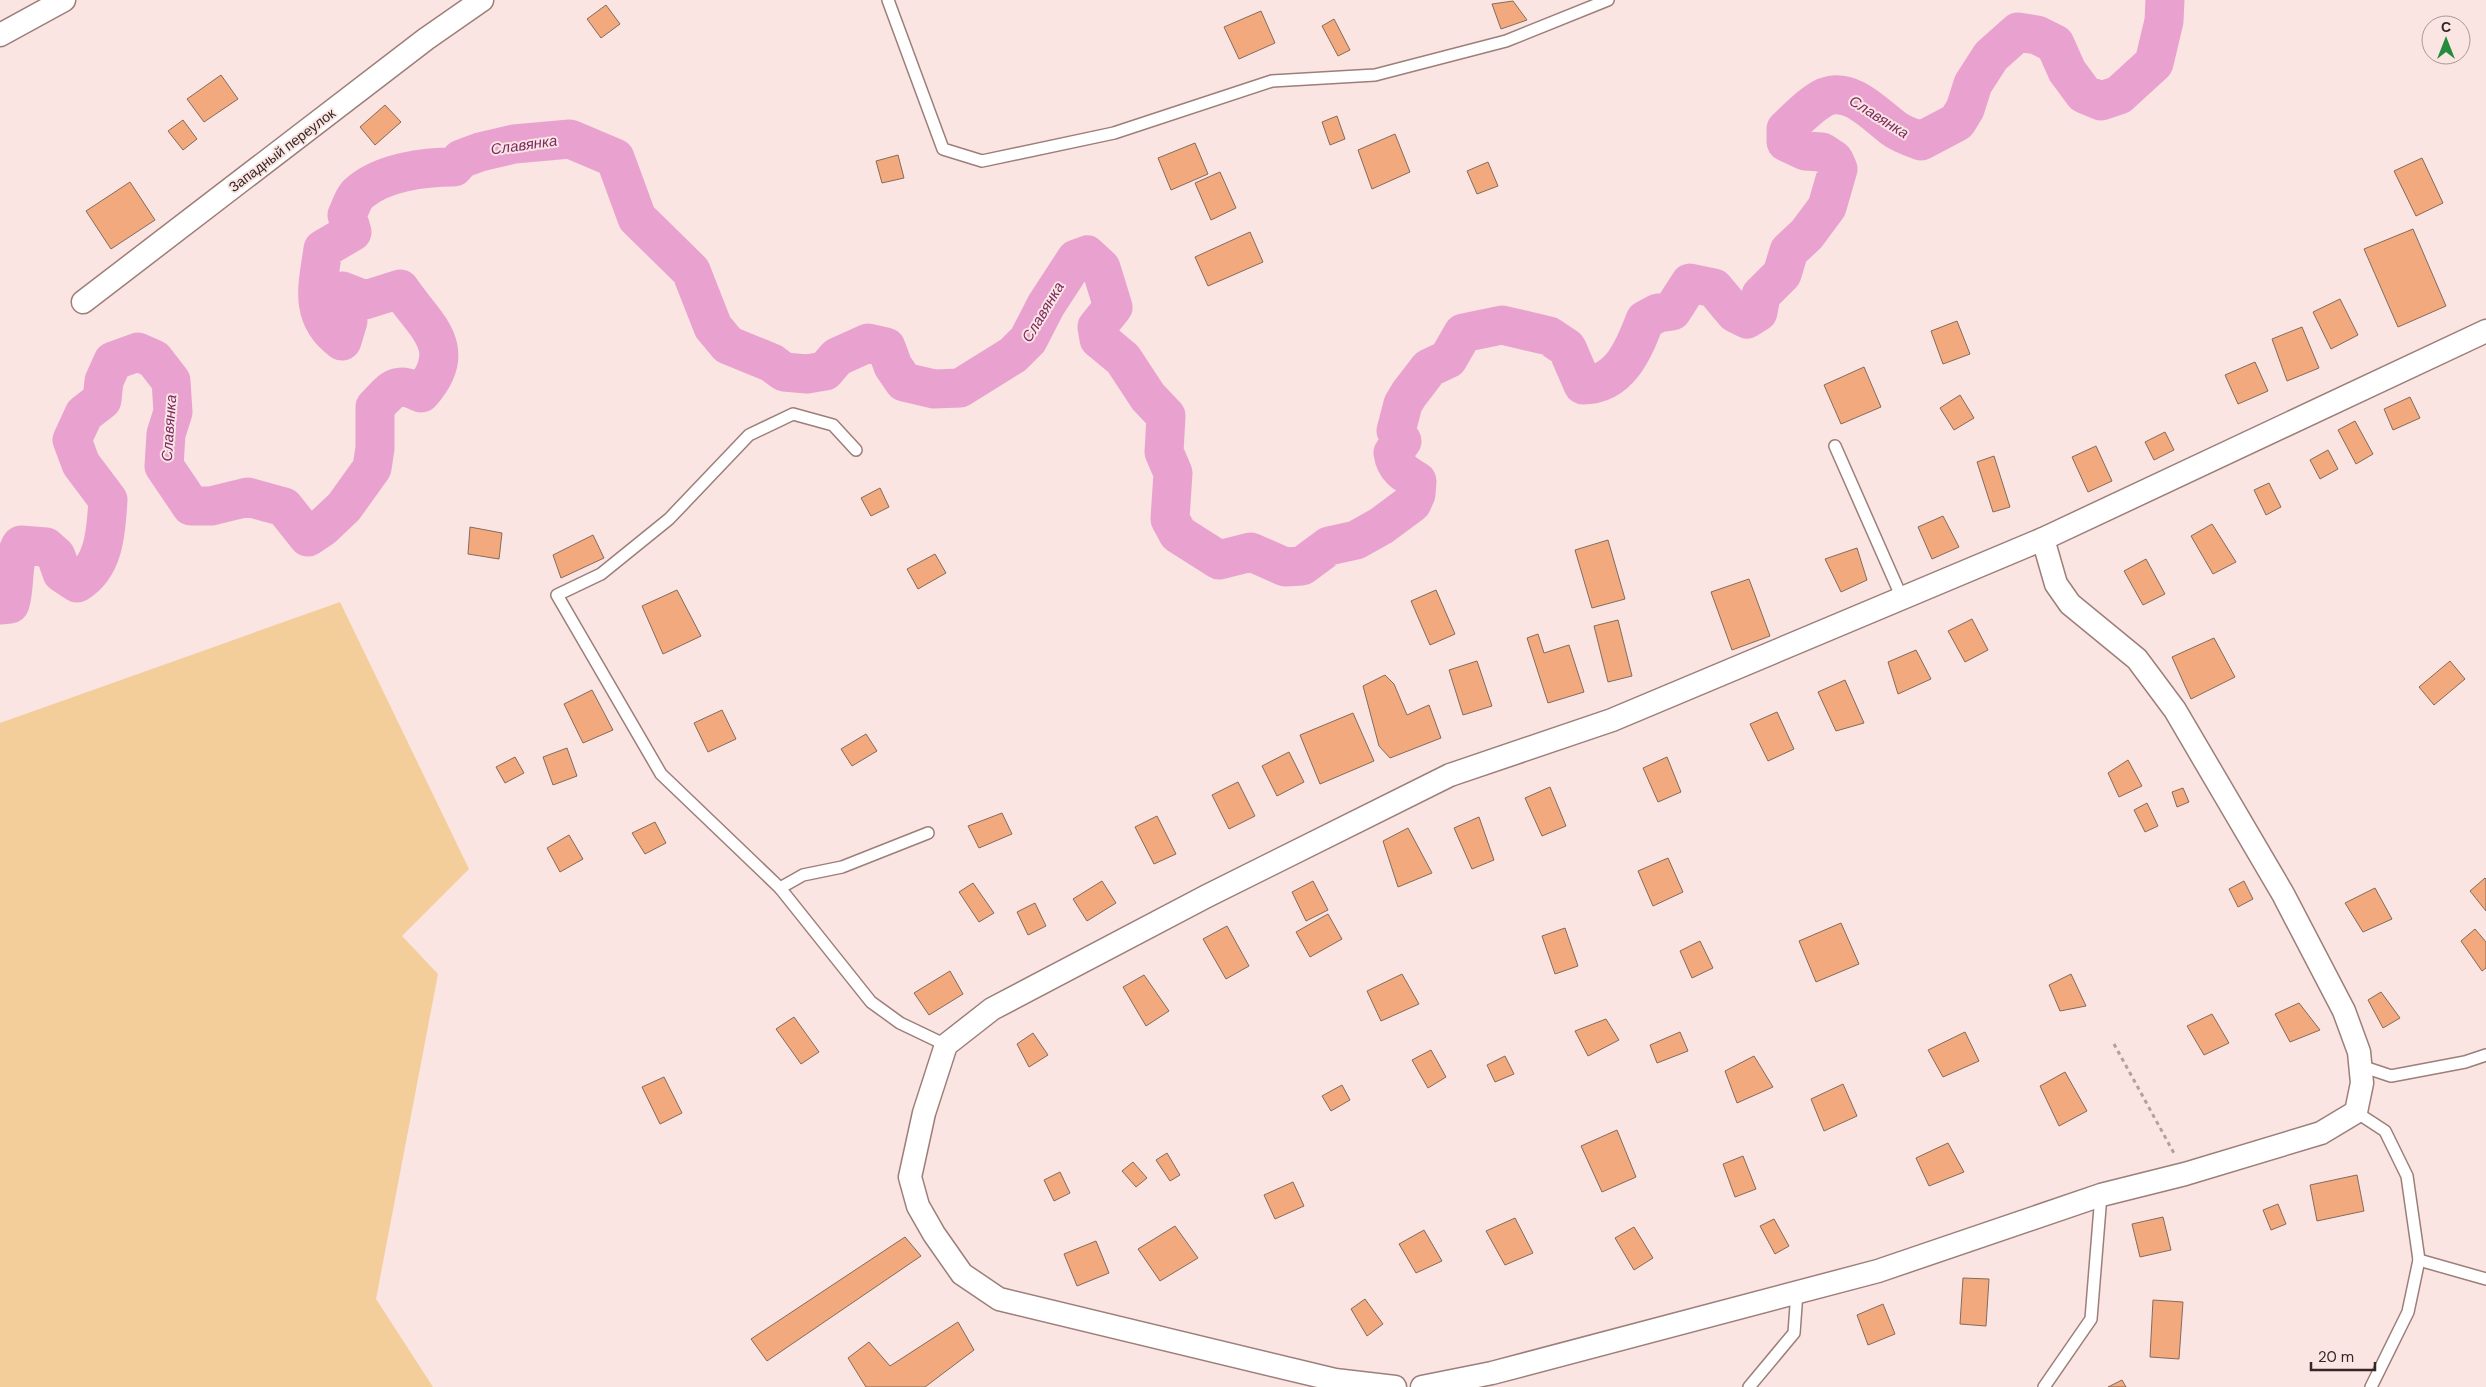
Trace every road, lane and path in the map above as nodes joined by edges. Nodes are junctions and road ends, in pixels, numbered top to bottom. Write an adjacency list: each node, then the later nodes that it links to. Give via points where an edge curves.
1 (64, 0): 5 (street)
2 (482, 0): 6 (street, Западный переулок, via 426,39)
3 (888, 0): 4 (lane, via 943,149 982,161 1114,133 1272,81 1384,72 1506,40)
4 (1608, 0)
5 (0, 35)
6 (83, 302)
7 (2486, 331): 10 (street)
8 (1835, 446): 11 (lane)
9 (856, 450): 13 (lane, via 833,425 794,414 749,435 669,519 601,574 557,595 662,774)
10 (2043, 539): 11 (street); 17 (street, via 2056,584 2070,604 2137,659 2175,710 2288,902 2344,1011 2359,1052)
11 (1902, 598): 15 (street, via 1612,720 1450,775 1207,896 1001,1005)
12 (928, 833): 13 (lane, via 842,867 803,875)
13 (780, 888): 15 (lane, via 871,1002 900,1023)
14 (2114, 1044): 19 (path)
15 (946, 1045): 24 (street, via 924,1113 910,1177 918,1206 962,1274 999,1299 1335,1380)
16 (2486, 1055): 17 (lane, via 2391,1076)
17 (2360, 1066): 18 (street, via 2362,1083)
18 (2356, 1112): 19 (street, via 2321,1132); 21 (lane, via 2386,1131 2407,1176)
19 (2185, 1174): 20 (street)
20 (2101, 1195): 23 (street, via 1878,1271); 27 (lane, via 2091,1319)
21 (2419, 1260): 22 (lane); 28 (lane, via 2408,1312)
22 (2486, 1279)
23 (1797, 1292): 25 (street, via 1492,1373); 26 (lane, via 1794,1333)
24 (1395, 1387)
25 (1422, 1387)
26 (1749, 1387)
27 (2044, 1387)
28 (2372, 1387)

